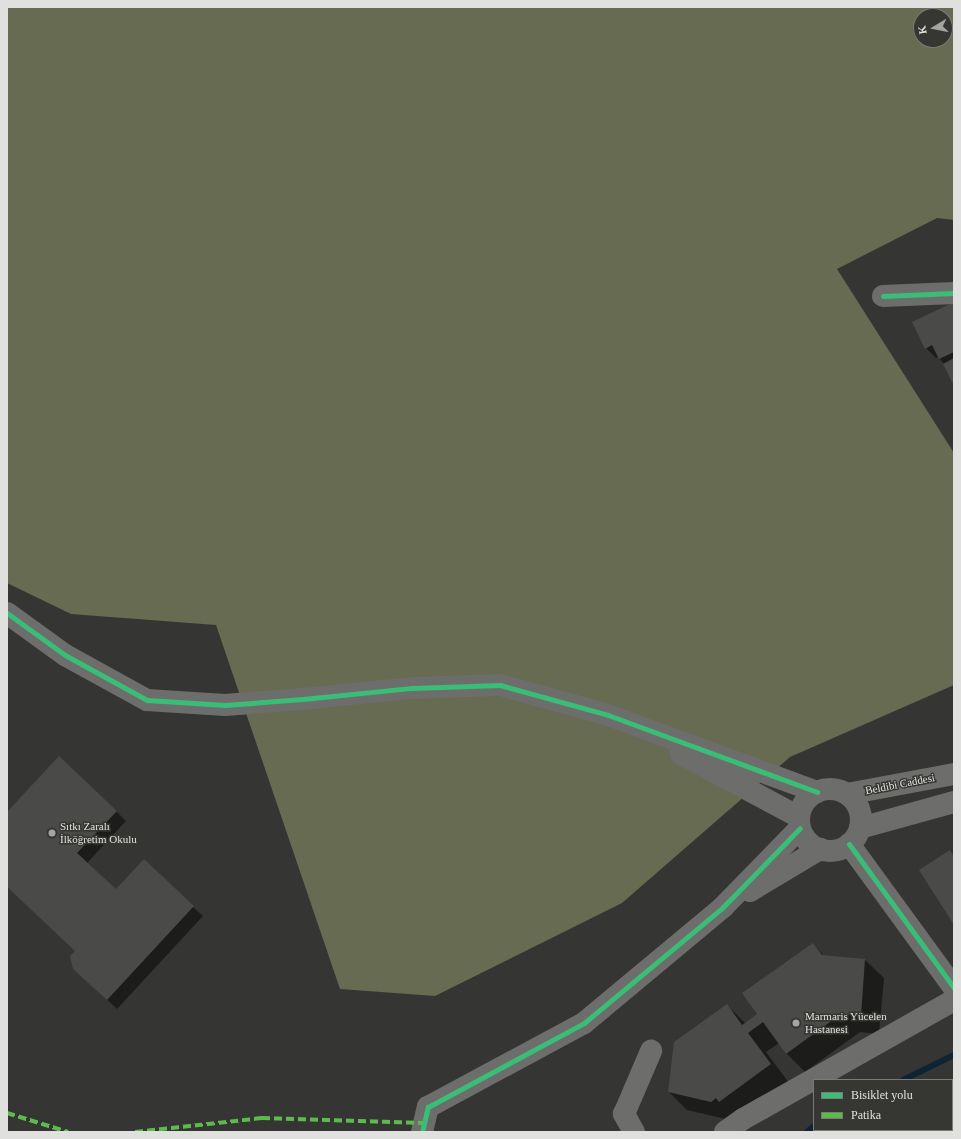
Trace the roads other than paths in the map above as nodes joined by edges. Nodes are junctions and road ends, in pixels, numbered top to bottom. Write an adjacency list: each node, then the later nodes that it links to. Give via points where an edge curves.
1 (954, 293): 2 (street)
2 (883, 296)
3 (7, 613): 4 (street, via 65,655 147,700 225,705 412,688 500,685)
4 (608, 715): 6 (street); 9 (street)
5 (954, 774): 7 (street, Beldibi Caddesi)
6 (817, 792): 7 (street, via 827,789); 9 (street, via 802,806)
7 (847, 794): 10 (street, via 854,800 861,818)
8 (954, 802): 10 (street)
9 (800, 822): 11 (street, via 805,838); 12 (street)
10 (855, 836): 11 (street, via 841,849); 13 (street)
11 (820, 849): 12 (street)
12 (723, 907): 18 (street, via 584,1023 428,1106)
13 (954, 988)
14 (954, 1000): 16 (street)
15 (651, 1051): 19 (street, via 624,1114)
16 (814, 1079)
17 (813, 1080): 20 (street)
18 (422, 1132)
19 (634, 1132)
20 (725, 1132)

